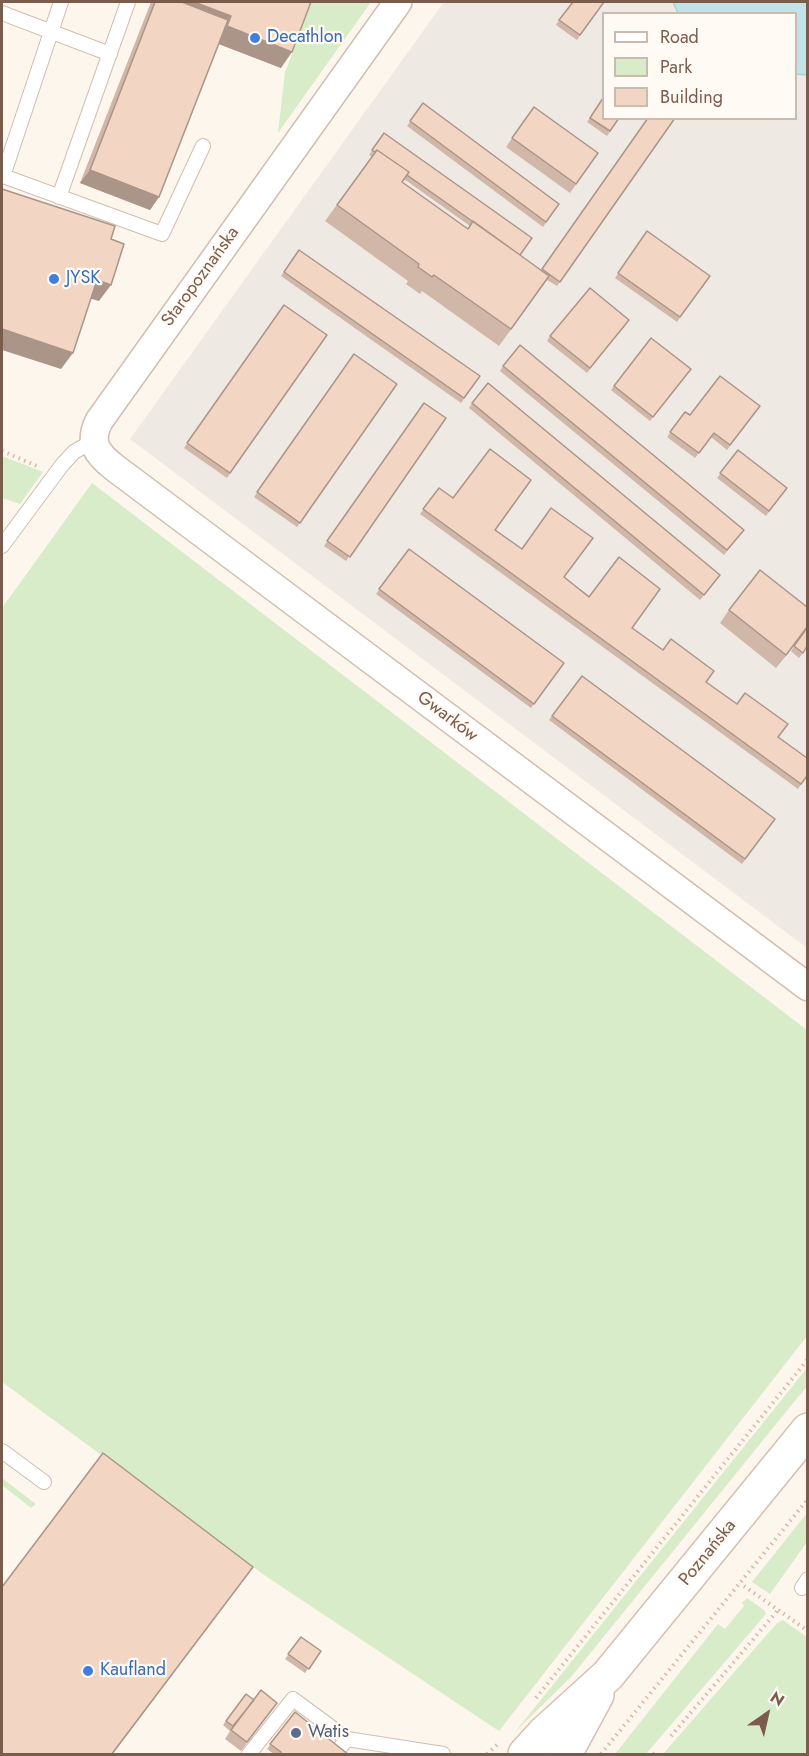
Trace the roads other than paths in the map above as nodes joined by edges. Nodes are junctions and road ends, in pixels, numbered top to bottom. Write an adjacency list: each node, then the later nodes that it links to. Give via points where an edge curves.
1 (61, 2): 5 (lane)
2 (128, 2): 6 (lane)
3 (398, 2): 9 (street, Staropoznańska, via 115,397 94,431)
4 (2, 13): 5 (lane)
5 (52, 34): 6 (lane); 8 (lane, via 3,176)
6 (110, 54): 8 (lane)
7 (202, 146): 8 (lane, via 162,234)
8 (60, 197)
9 (93, 441): 10 (lane, via 62,465); 11 (street, Gwarków, via 98,452 115,468)
10 (2, 546)
11 (807, 987)
12 (807, 1430): 15 (main road, Poznańska)
13 (2, 1451): 14 (lane)
14 (44, 1482)
15 (608, 1675): 20 (main road, Poznańska); 21 (main road, Poznańska)
16 (346, 1739): 17 (lane, via 293,1699); 18 (lane); 19 (lane)
17 (249, 1755)
18 (335, 1755)
19 (443, 1755)
20 (525, 1755)
21 (566, 1755)

